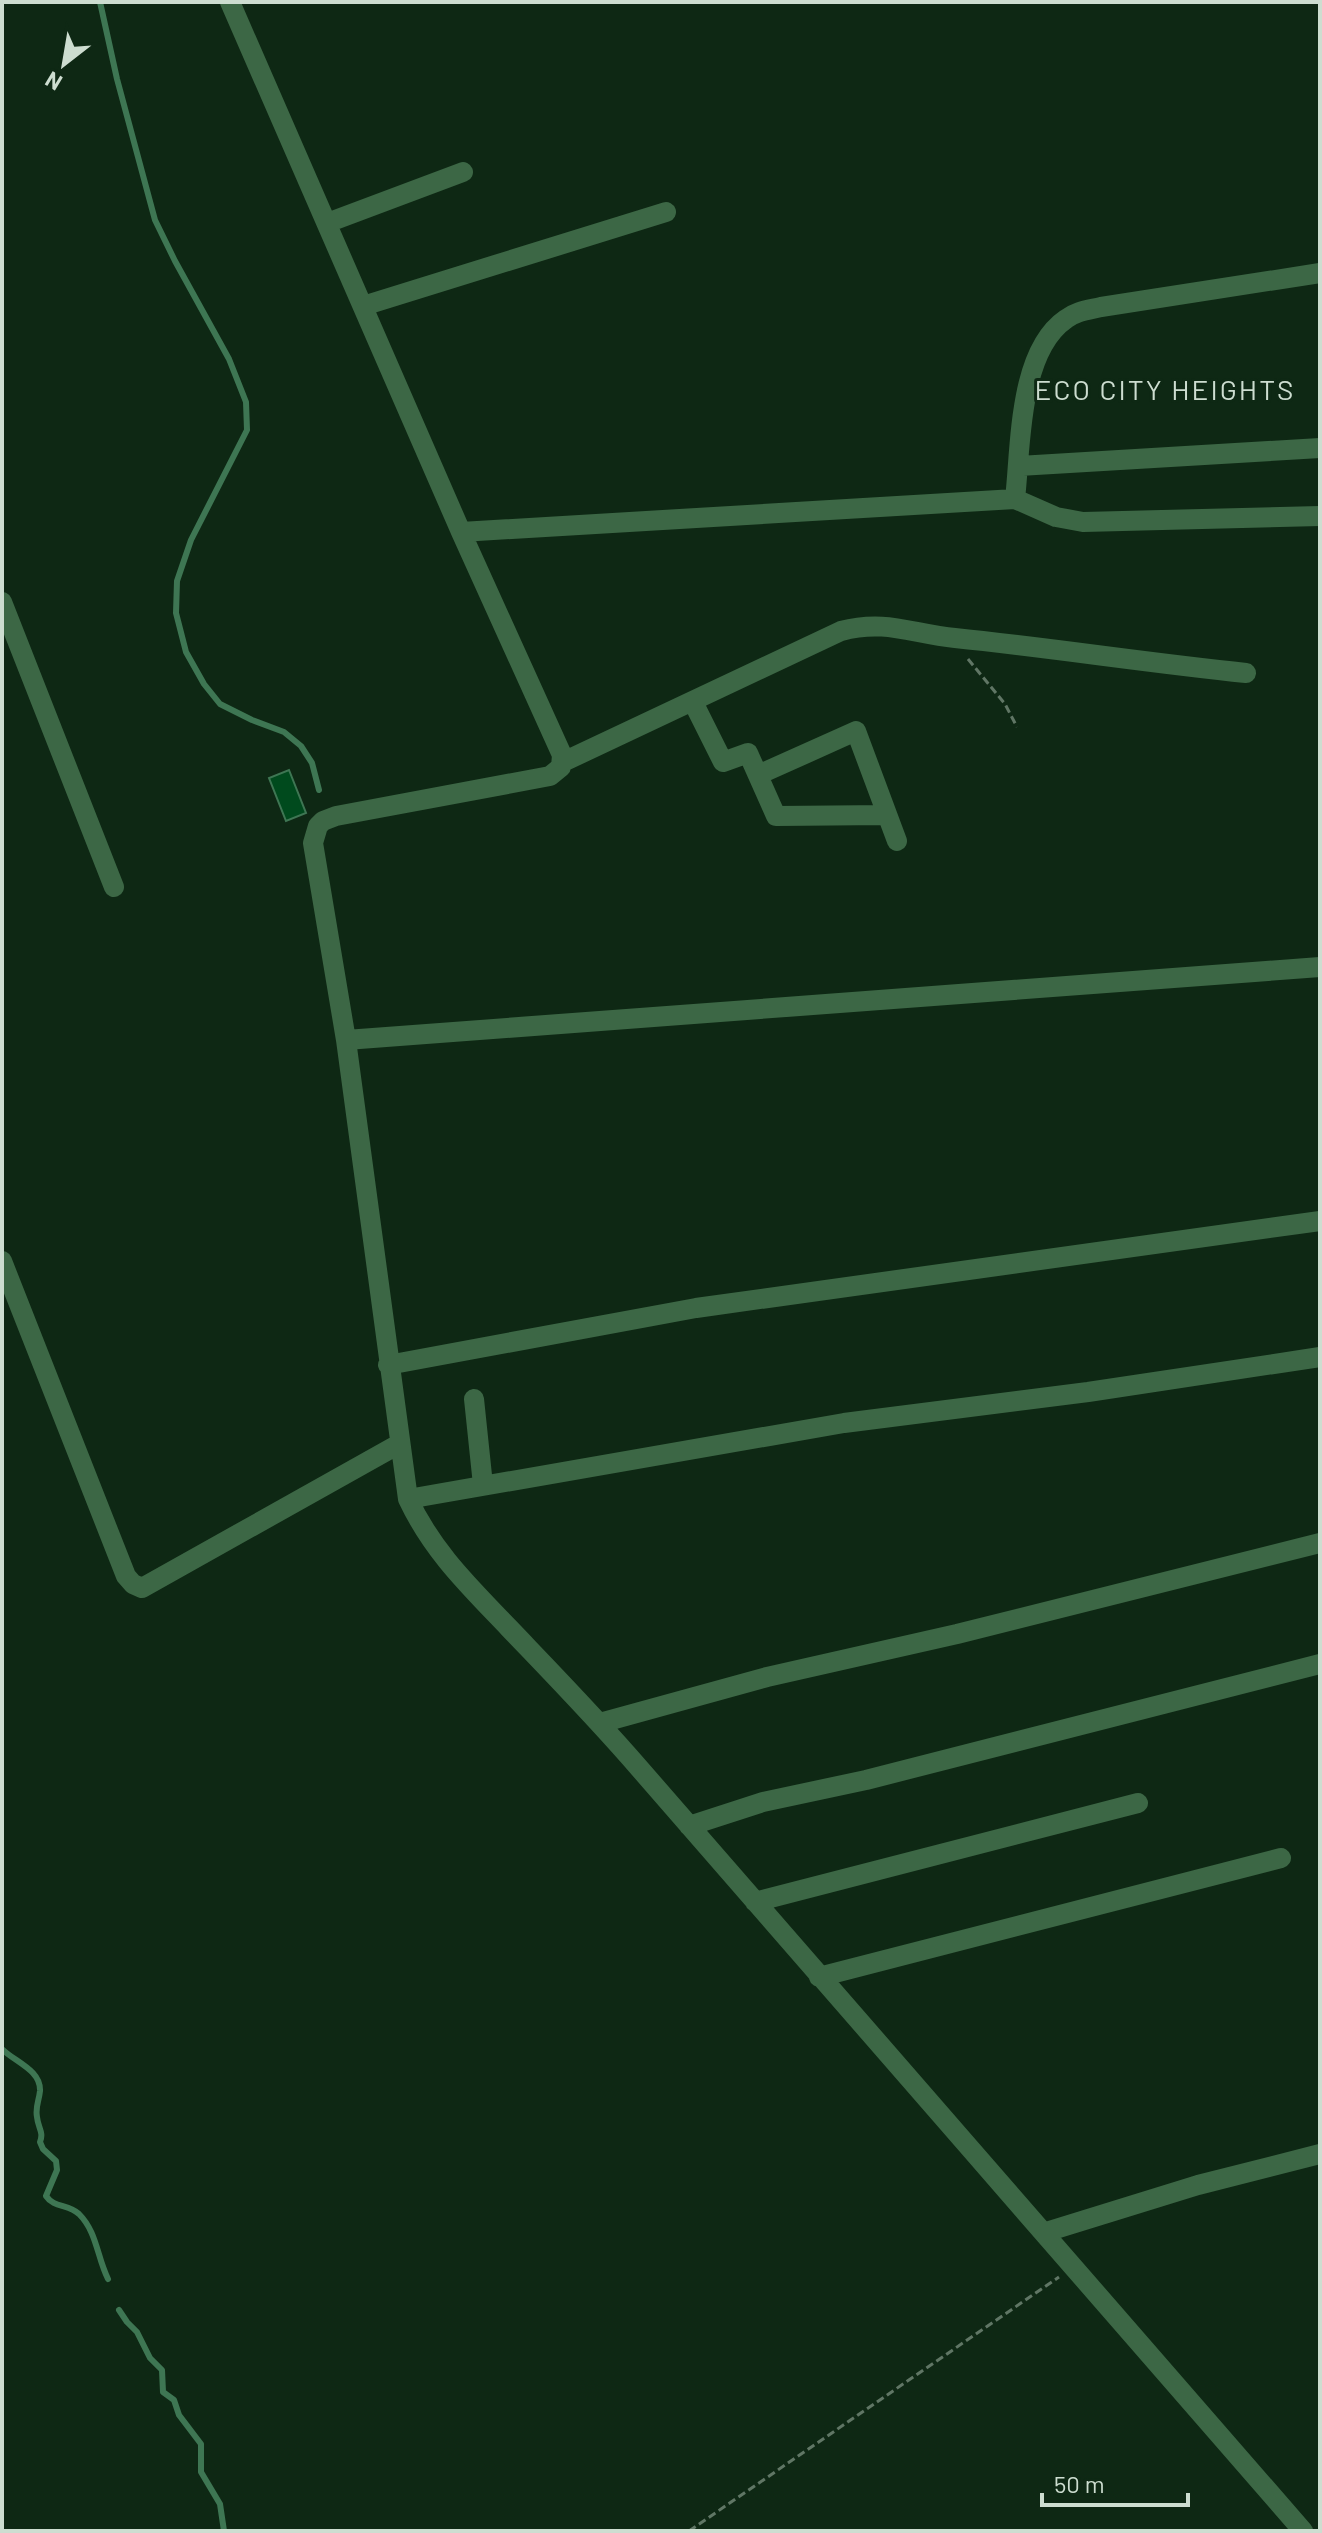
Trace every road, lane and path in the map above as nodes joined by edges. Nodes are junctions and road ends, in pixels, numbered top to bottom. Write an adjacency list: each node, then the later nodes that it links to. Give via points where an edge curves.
1 (230, 2): 4 (street)
2 (463, 172): 4 (street)
3 (666, 212): 6 (street)
4 (327, 223): 6 (street)
5 (1320, 273): 8 (street, via 1101,307 1064,320 1043,346 1030,378)
6 (363, 306): 11 (street)
7 (1320, 448): 8 (street)
8 (1019, 466): 9 (street)
9 (1015, 499): 10 (street, via 1083,522); 11 (street)
10 (1320, 516)
11 (461, 532): 17 (street)
12 (2, 602): 21 (street)
13 (951, 638): 14 (street); 15 (street, via 883,625 841,631); 16 (path, via 1005,704)
14 (1246, 673)
15 (693, 702): 17 (street); 18 (street, via 723,762 748,753)
16 (1017, 727)
17 (563, 762): 23 (street, via 557,772 540,779 336,816 318,826 313,843)
18 (758, 775): 19 (street, via 776,816); 19 (street, via 856,731)
19 (887, 815): 20 (street)
20 (897, 841)
21 (114, 887)
22 (1320, 967): 23 (street)
23 (346, 1040): 27 (street)
24 (1320, 1221): 27 (street, via 696,1308)
25 (2, 1261): 29 (street, via 133,1584 142,1588)
26 (1320, 1357): 30 (street, via 844,1423)
27 (388, 1365): 29 (street)
28 (474, 1399): 30 (street)
29 (399, 1444): 31 (street)
30 (483, 1485): 31 (street)
31 (408, 1499): 34 (street, via 449,1564)
32 (1320, 1543): 34 (street, via 767,1677)
33 (1320, 1664): 36 (street, via 763,1802)
34 (600, 1723): 36 (street)
35 (1138, 1803): 38 (street)
36 (689, 1826): 38 (street)
37 (1281, 1858): 39 (street)
38 (755, 1902): 39 (street)
39 (819, 1977): 41 (street)
40 (1320, 2154): 41 (street)
41 (1046, 2232): 42 (street)
42 (1075, 2266): 43 (path); 44 (street)
43 (689, 2531)
44 (1303, 2531)

